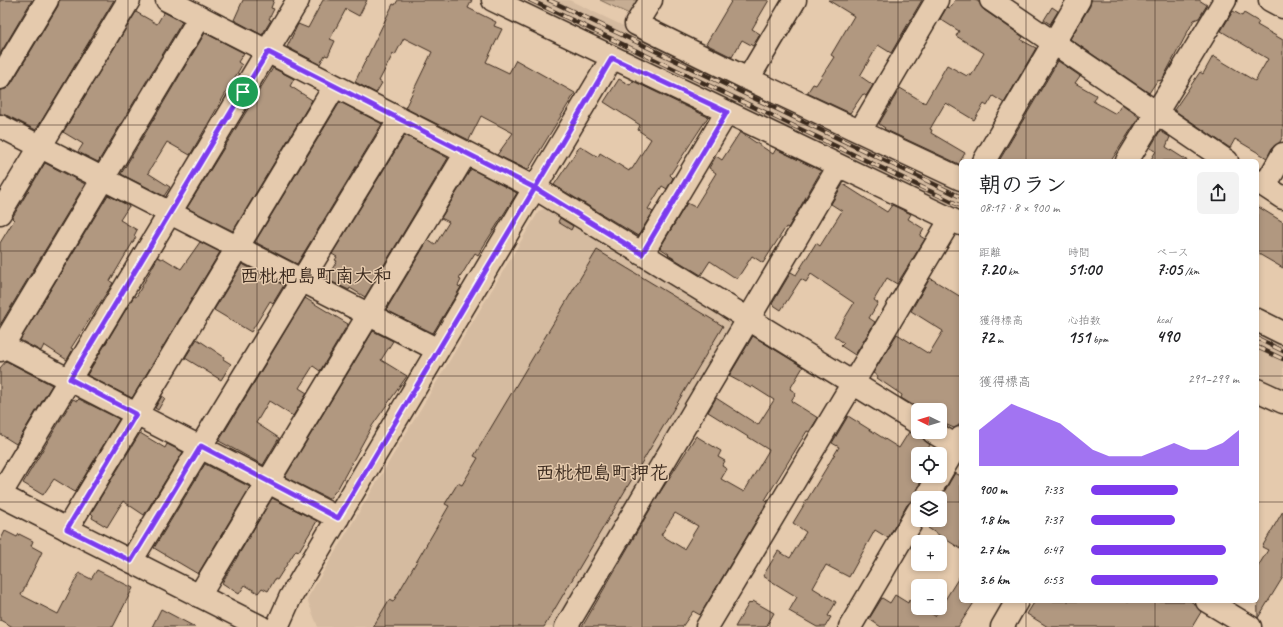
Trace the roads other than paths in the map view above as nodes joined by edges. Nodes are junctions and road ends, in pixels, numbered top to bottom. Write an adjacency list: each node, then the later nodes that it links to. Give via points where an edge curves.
1 (47, 0): 18 (street)
2 (129, 0): 26 (street)
3 (167, 0): 14 (street)
4 (298, 0): 16 (street)
5 (494, 0): 17 (street)
6 (651, 0): 19 (street, via 636,24)
7 (795, 0): 19 (street)
8 (937, 0): 25 (street)
9 (991, 0): 15 (street)
10 (1079, 0): 15 (street)
11 (1225, 0): 22 (street)
12 (1270, 0): 13 (street)
13 (1283, 7)
14 (200, 17): 16 (street); 33 (street)
15 (1054, 42): 22 (street); 29 (street)
16 (268, 52): 20 (street); 38 (street)
17 (612, 58): 21 (street); 36 (street)
18 (0, 78)
19 (748, 79): 25 (street)
20 (335, 86): 23 (street); 41 (street)
21 (727, 112): 32 (street); 42 (street)
22 (1156, 113): 30 (street); 31 (street)
23 (400, 119): 27 (street); 43 (street)
24 (0, 126): 26 (street)
25 (860, 131): 34 (street)
26 (40, 147): 33 (street); 39 (street)
27 (466, 153): 36 (street); 44 (street)
28 (1283, 154): 35 (street)
29 (985, 159)
30 (1128, 159)
31 (1224, 159)
32 (839, 166): 40 (street); 45 (street)
33 (103, 178): 38 (street); 48 (street)
34 (959, 178)
35 (1261, 184): 37 (street)
36 (535, 188): 42 (street); 49 (street)
37 (1283, 198)
38 (170, 212): 41 (street); 50 (street)
39 (0, 213)
40 (956, 222): 51 (street)
41 (237, 247): 43 (street); 54 (street)
42 (642, 254): 45 (street)
43 (302, 280): 44 (street); 58 (street)
44 (369, 315): 49 (street); 60 (street)
45 (748, 319): 51 (street); 71 (street)
46 (1259, 321): 47 (street)
47 (1283, 333)
48 (1, 347): 50 (street)
49 (438, 350): 62 (street)
50 (70, 379): 54 (street); 61 (street)
51 (853, 383): 55 (street); 72 (street)
52 (1259, 391): 53 (street)
53 (1283, 402)
54 (136, 414): 58 (street); 64 (street)
55 (911, 419)
56 (947, 439): 57 (street)
57 (959, 445): 59 (street)
58 (201, 446): 60 (street); 65 (street)
59 (947, 463)
60 (268, 481): 62 (street); 66 (street)
61 (0, 495): 64 (street)
62 (338, 518): 70 (street, via 290,598)
63 (911, 523): 73 (street)
64 (67, 529): 65 (street)
65 (131, 561): 66 (street)
66 (199, 596): 69 (street)
67 (1016, 603): 74 (street)
68 (1210, 603): 75 (street)
69 (261, 627)
70 (277, 627)
71 (566, 627)
72 (707, 627)
73 (850, 627)
74 (1002, 627)
75 (1250, 627)

